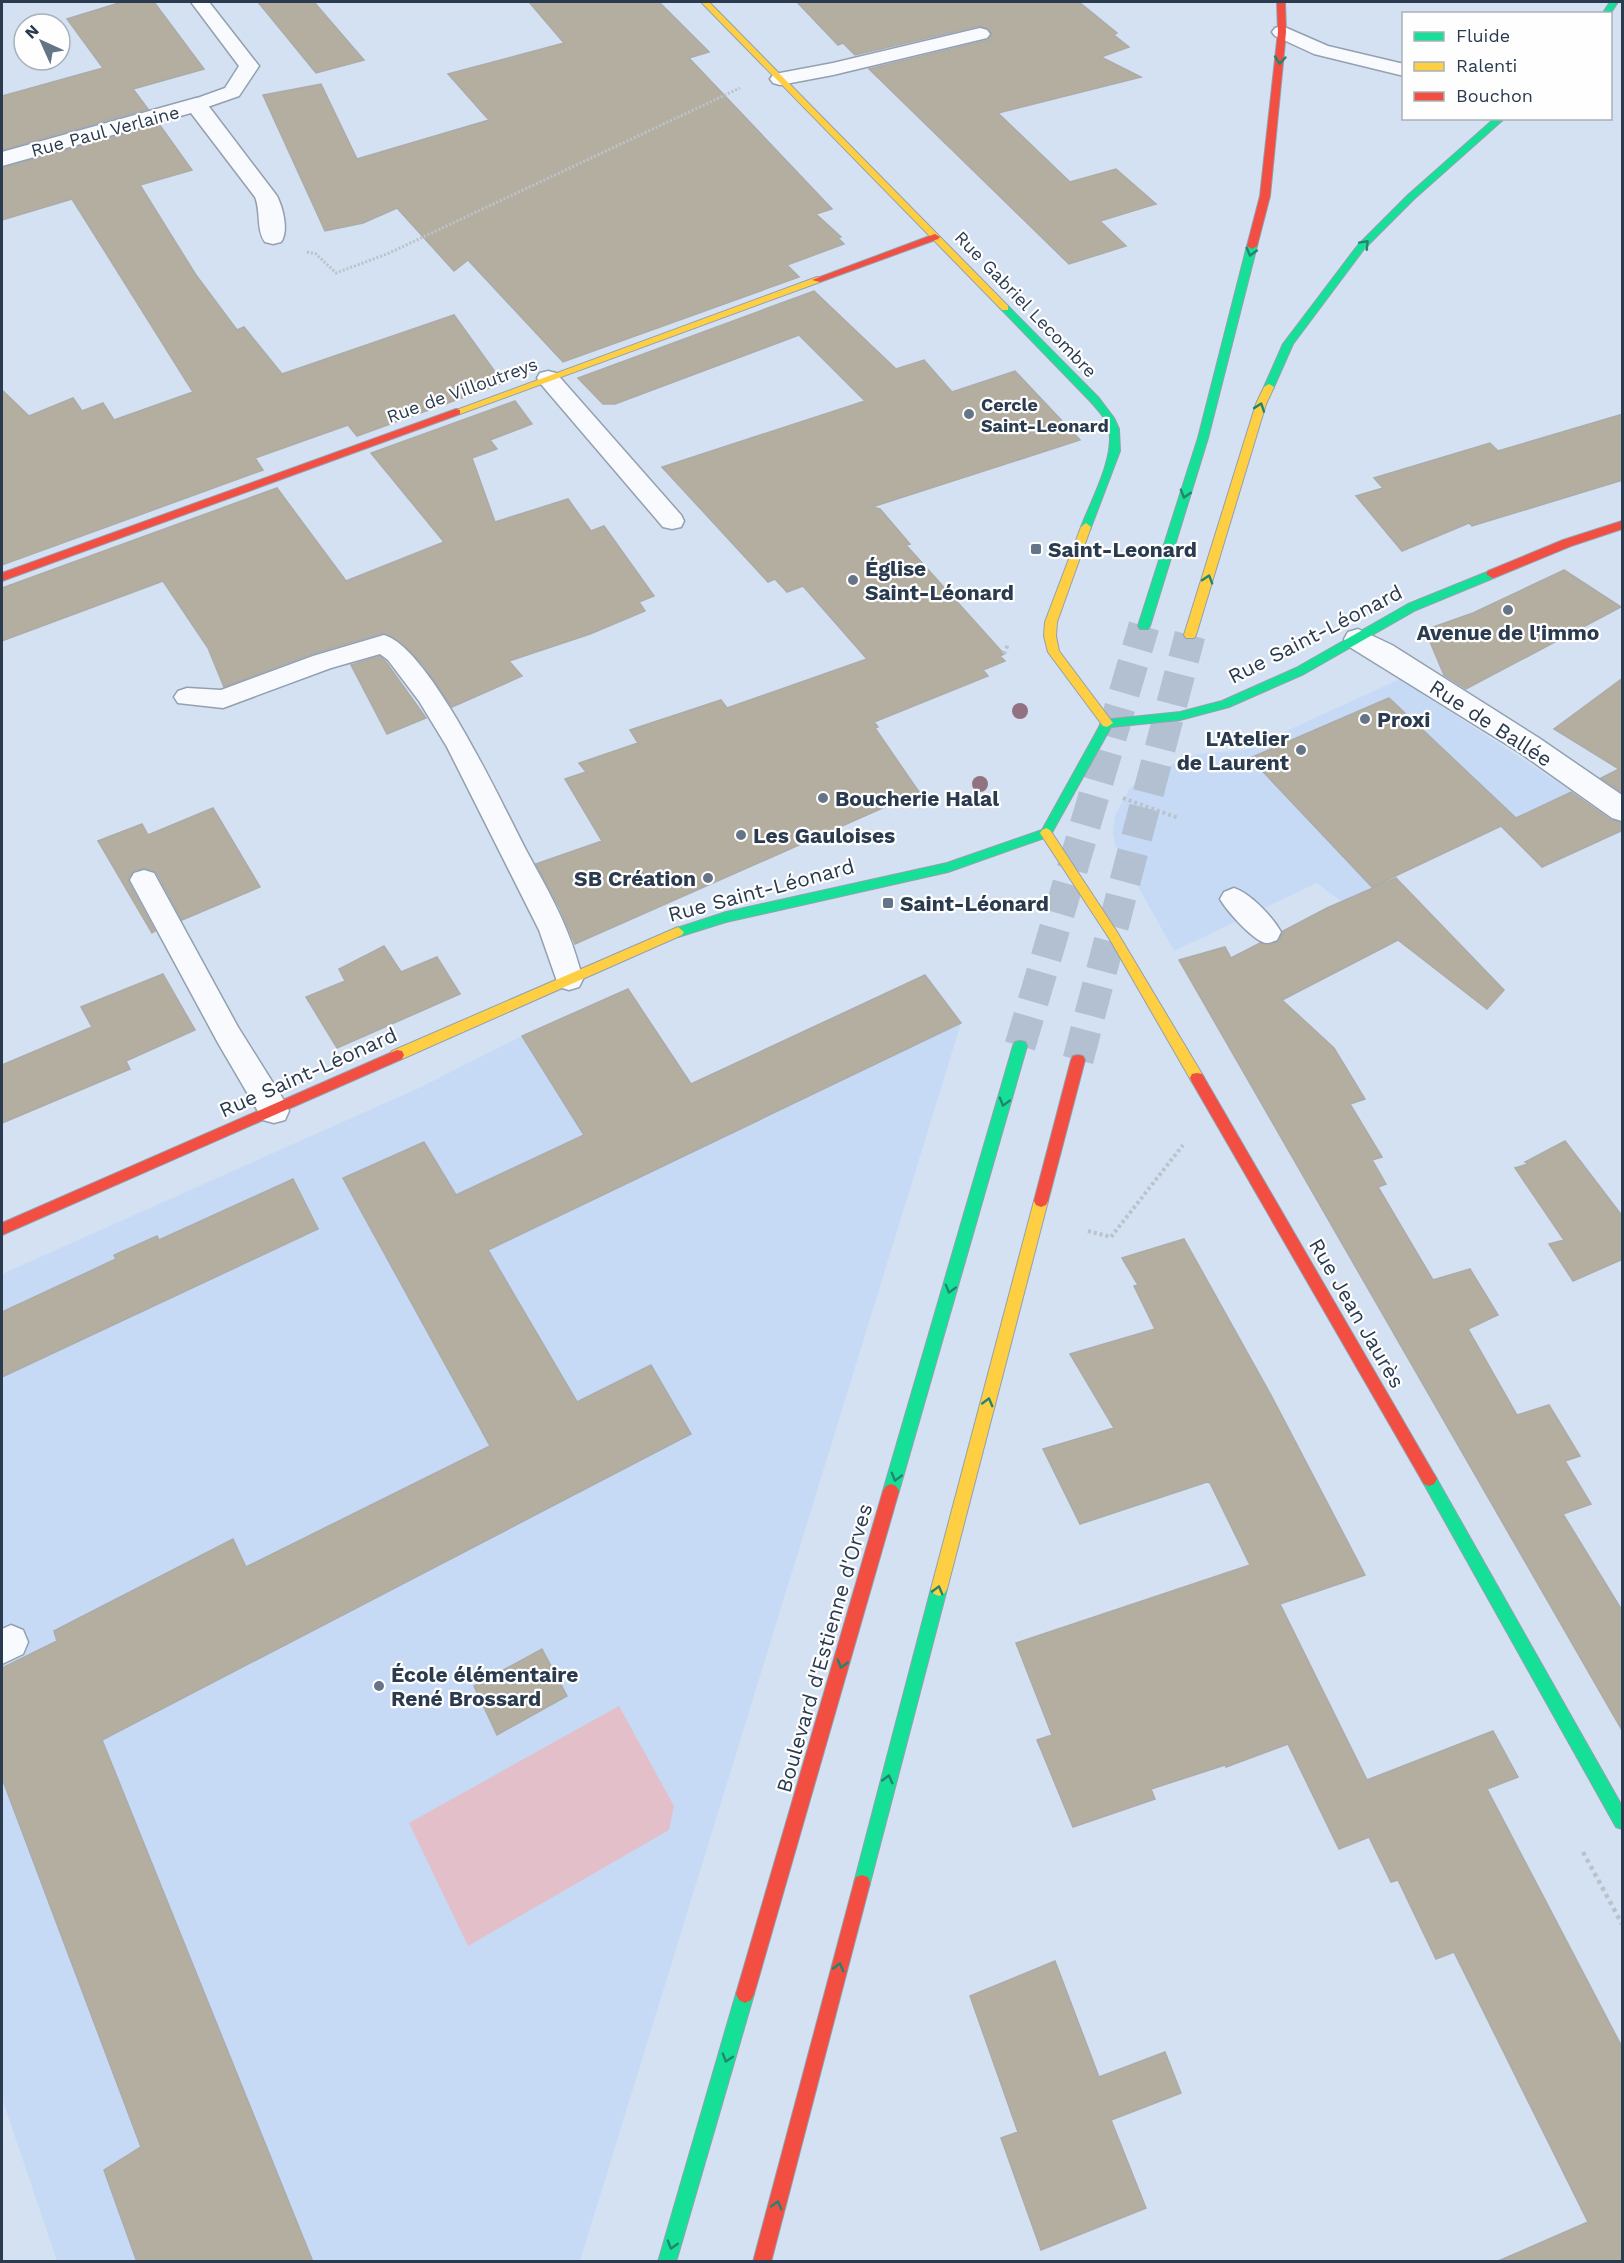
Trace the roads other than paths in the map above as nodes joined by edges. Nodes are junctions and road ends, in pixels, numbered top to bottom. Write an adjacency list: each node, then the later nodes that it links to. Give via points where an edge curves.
1 (200, 2): 8 (lane, via 249,66 232,92)
2 (705, 2): 7 (main road, Rue Gabriel Lecombre)
3 (1281, 2): 4 (main road)
4 (1282, 32): 6 (lane, via 1341,56); 17 (main road, one-way to 17, via 1265,196 1203,438)
5 (980, 34): 7 (lane)
6 (1402, 70)
7 (780, 79): 12 (main road, Rue Gabriel Lecombre)
8 (196, 105): 10 (street, Rue Paul Verlaine); 11 (street, Rue Paul Verlaine, via 266,196 271,207)
9 (1500, 120): 18 (main road, one-way to 9, via 1261,404 1288,344 1361,247)
10 (2, 159)
11 (273, 237)
12 (935, 237): 13 (main road, Rue de Villoutreys); 21 (main road, Rue Gabriel Lecombre, via 1095,400 1115,426 1115,451 1051,622 1050,636 1054,652)
13 (548, 378): 14 (lane); 16 (main road, Rue de Villoutreys)
14 (672, 521)
15 (1623, 525): 19 (main road, Rue Saint-Léonard, via 1567,543 1412,607)
16 (2, 577)
17 (1144, 626)
18 (1190, 635)
19 (1358, 639): 21 (main road, Rue Saint-Léonard, via 1300,671 1225,704 1180,716); 22 (street, Rue de Ballée)
20 (187, 697): 27 (lane, via 223,699 322,662 384,644 398,654 459,745 553,930)
21 (1107, 723): 23 (main road)
22 (1623, 810)
23 (1046, 833): 27 (main road, Rue Saint-Léonard, via 948,867 836,890 696,926); 32 (main road, Rue Jean Jaurès, via 1113,935 1455,1523)
24 (144, 880): 30 (lane)
25 (1234, 899): 26 (lane)
26 (1267, 932)
27 (569, 979): 30 (main road, Rue Saint-Léonard)
28 (1020, 1046): 33 (main road, Boulevard d'Estienne d'Orves, one-way to 33)
29 (1078, 1060): 34 (main road, one-way to 29)
30 (274, 1111): 31 (main road, Rue Saint-Léonard)
31 (2, 1229)
32 (1623, 1821)
33 (667, 2262)
34 (762, 2262)

